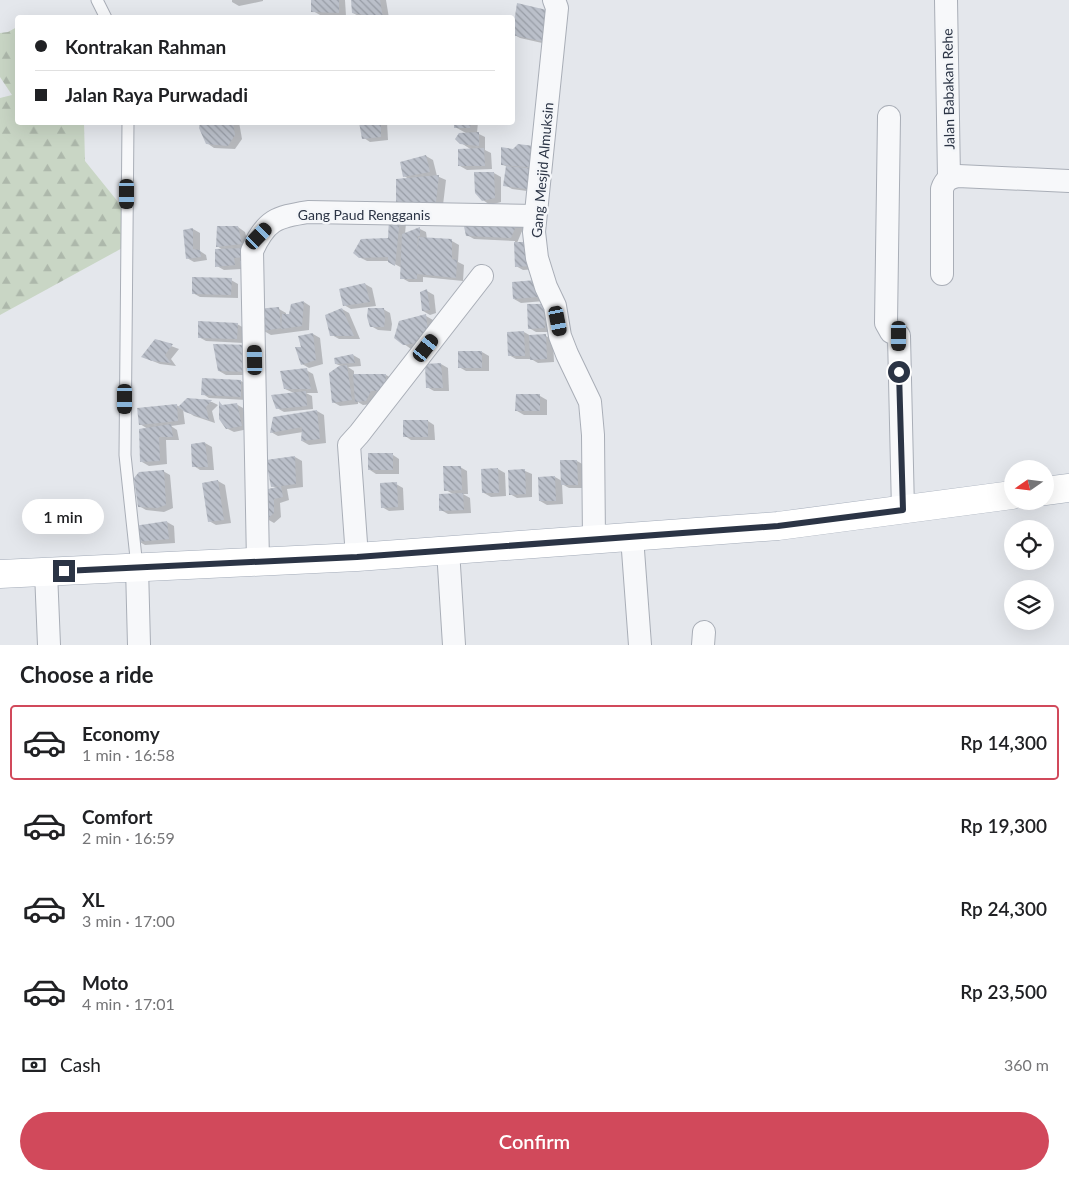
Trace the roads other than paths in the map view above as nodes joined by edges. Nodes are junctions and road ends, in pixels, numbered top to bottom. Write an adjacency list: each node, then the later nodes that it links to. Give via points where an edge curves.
1 (97, 0): 4 (lane)
2 (554, 0): 9 (street, Gang Mesjid Almuksin, via 556,8)
3 (946, 0): 7 (street, Jalan Babakan Rehe)
4 (104, 15)
5 (889, 117): 15 (street, via 886,323 891,332 899,336)
6 (128, 125): 21 (lane, via 125,455)
7 (949, 178): 8 (street); 10 (street, Jalan Babakan Rehe, via 942,189)
8 (1069, 181)
9 (536, 216): 17 (street, Gang Mesjid Almuksin, via 537,258 555,306 560,336 590,402); 20 (street, Gang Paud Rengganis, via 308,212 282,216 259,236 252,251)
10 (942, 274)
11 (482, 276): 19 (street, via 349,445)
12 (1069, 488): 13 (main road)
13 (1054, 490)
14 (1004, 496): 15 (main road)
15 (903, 510): 16 (main road, via 778,526)
16 (632, 537): 17 (main road); 27 (street)
17 (594, 540): 18 (main road)
18 (448, 550): 19 (main road); 26 (street)
19 (357, 557): 20 (main road)
20 (258, 562): 21 (main road)
21 (137, 567): 22 (main road); 25 (street)
22 (46, 572): 23 (main road); 24 (street)
23 (0, 574)
24 (49, 645)
25 (139, 645)
26 (454, 645)
27 (640, 645)

